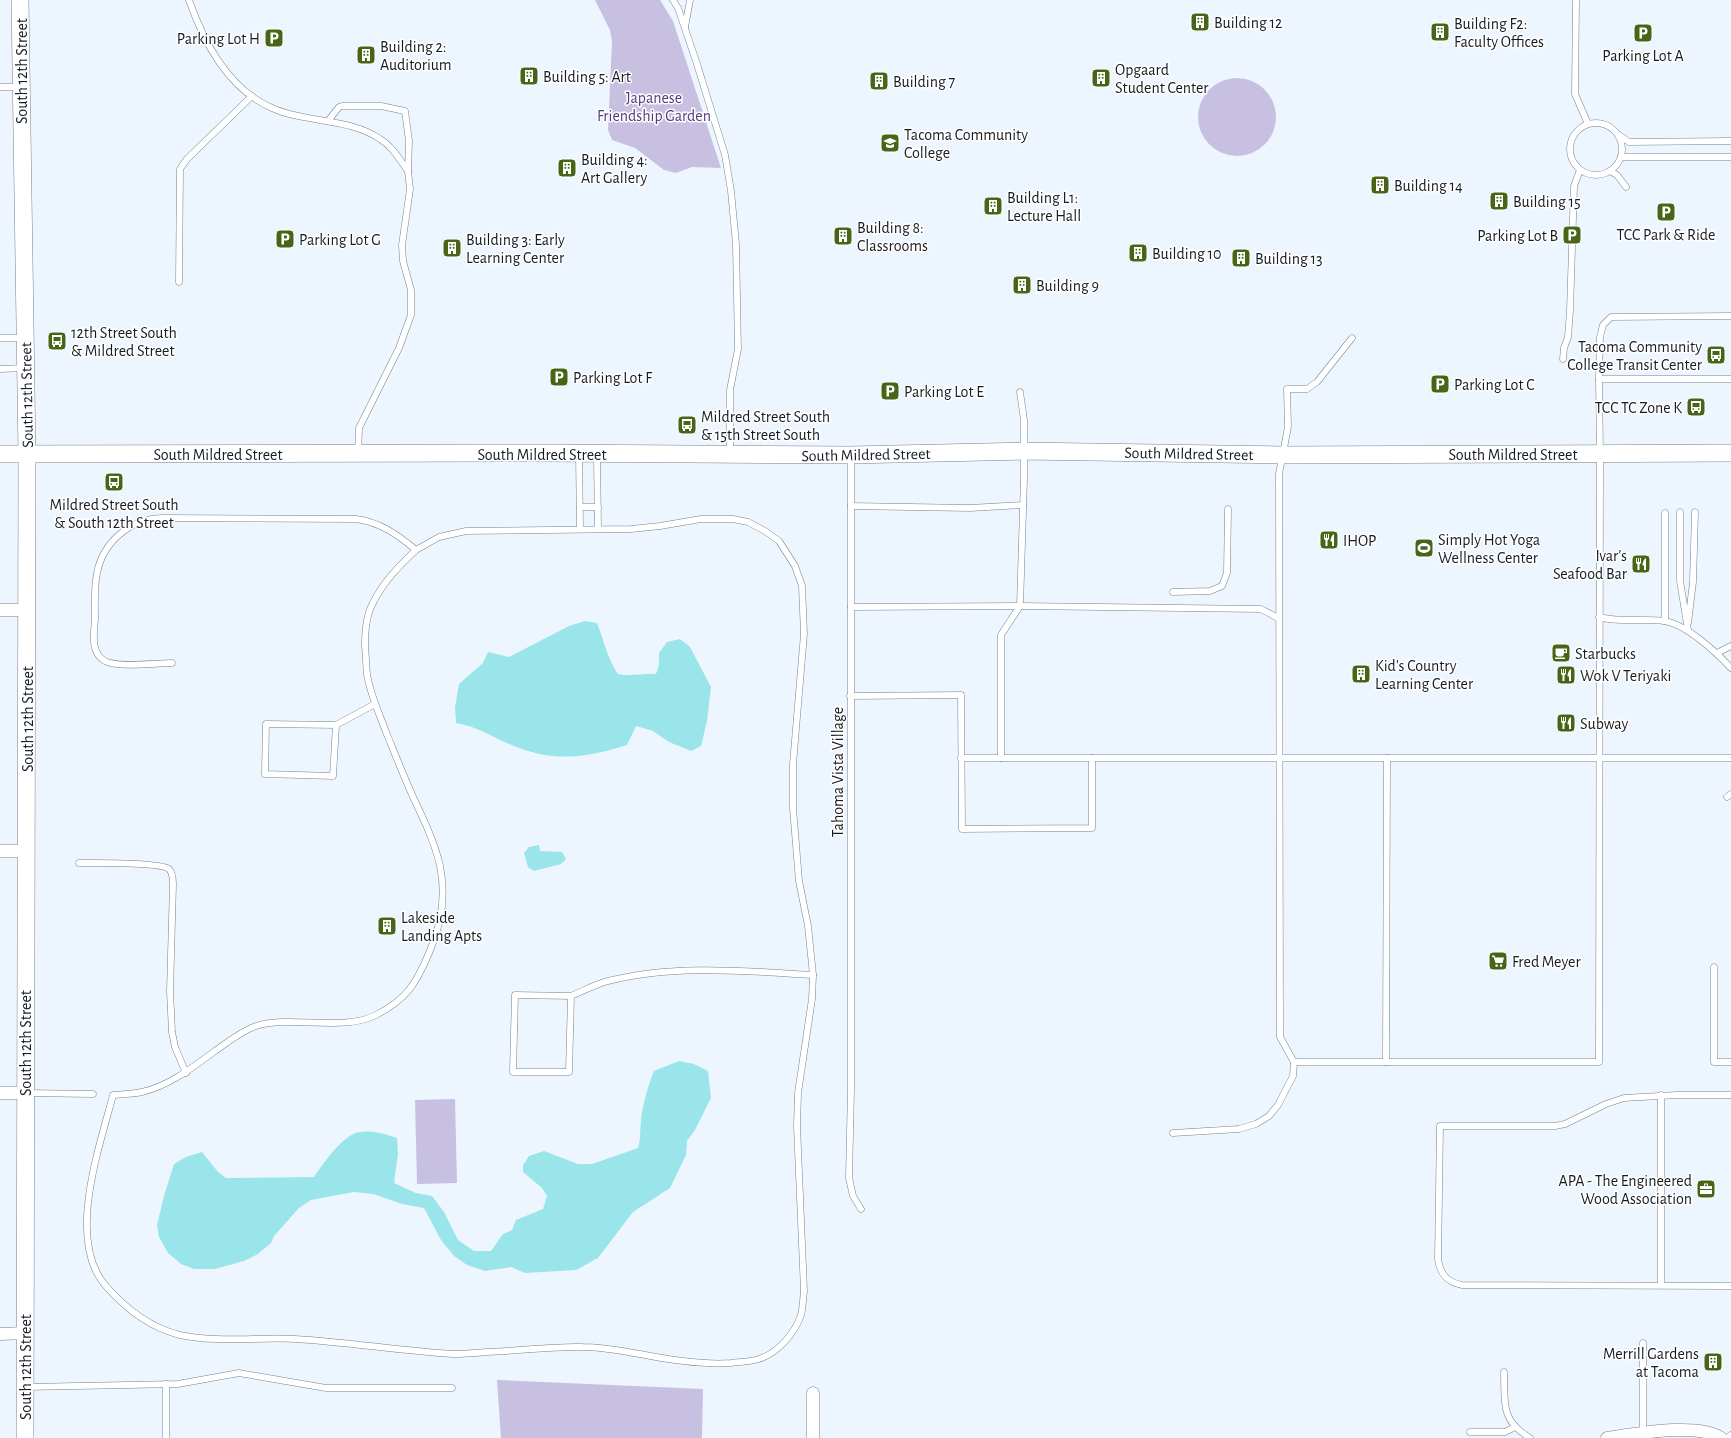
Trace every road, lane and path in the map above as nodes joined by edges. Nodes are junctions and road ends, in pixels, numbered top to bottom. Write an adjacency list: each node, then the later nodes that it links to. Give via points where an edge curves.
1 (20, 0): 8 (main road, South 12th Street)
2 (190, 0): 9 (lane, via 212,52 226,73)
3 (673, 0): 6 (lane)
4 (690, 0): 6 (lane)
5 (1576, 0): 11 (lane, via 1575,94)
6 (685, 28): 39 (lane, via 725,155 731,191 736,244 738,348 730,390)
7 (0, 87): 8 (lane)
8 (21, 87): 23 (main road, South 12th Street)
9 (252, 96): 10 (lane, via 272,108); 20 (lane, via 180,168)
10 (328, 121): 17 (lane, via 363,130 381,139); 17 (lane, via 342,106 381,106 405,111 409,141)
11 (1588, 124): 12 (lane, via 1604,124); 16 (lane, via 1574,134 1571,142 1572,160)
12 (1617, 134): 13 (lane, via 1629,142); 14 (lane, via 1622,149)
13 (1731, 141)
14 (1621, 157): 15 (lane); 18 (lane)
15 (1731, 157)
16 (1580, 170): 18 (lane, via 1593,175 1602,175); 25 (lane, via 1574,186 1570,311)
17 (408, 171): 33 (lane, via 410,189 402,245 410,290 410,315 399,348 359,428)
18 (1610, 171): 19 (lane, via 1617,175)
19 (1626, 187)
20 (179, 282)
21 (1731, 316): 28 (lane, via 1611,317 1603,325 1600,337)
22 (0, 338): 23 (lane)
23 (25, 338): 26 (main road, South 12th Street)
24 (1352, 338): 41 (lane, via 1317,382 1307,390 1287,389 1288,427)
25 (1563, 359)
26 (25, 368): 27 (lane); 35 (main road, South 12th Street)
27 (0, 369)
28 (1599, 379): 29 (lane); 38 (lane)
29 (1731, 379)
30 (1020, 392): 31 (lane, via 1024,420)
31 (1024, 451): 40 (main road, South Mildred Street); 41 (main road, South Mildred Street); 42 (lane)
32 (1731, 452): 38 (main road, South Mildred Street)
33 (358, 453): 35 (main road, South Mildred Street); 36 (main road, South Mildred Street)
34 (0, 454): 35 (main road, South Mildred Street)
35 (27, 454): 57 (main road, South 12th Street)
36 (579, 454): 37 (main road, South Mildred Street); 44 (lane)
37 (597, 454): 39 (main road, South Mildred Street); 45 (lane)
38 (1600, 454): 41 (main road, South Mildred Street); 58 (lane)
39 (730, 455): 40 (main road, South Mildred Street)
40 (850, 455): 43 (lane, Tahoma Vista Village)
41 (1281, 455): 59 (lane, via 1278,509)
42 (1023, 505): 43 (lane, via 970,508); 54 (lane)
43 (851, 506): 55 (lane, Tahoma Vista Village)
44 (580, 507): 45 (lane); 50 (lane)
45 (598, 507): 51 (lane)
46 (1228, 509): 53 (lane, via 1227,573 1222,586 1210,591)
47 (1680, 512): 61 (lane, via 1680,580)
48 (1694, 512): 61 (lane, via 1694,582)
49 (1665, 513): 60 (lane)
50 (580, 529): 51 (lane); 52 (lane, via 466,531 439,537)
51 (598, 529): 80 (lane, via 638,528 714,519 748,522 779,541 795,566 802,586 804,634 793,764 793,808 799,881 808,926)
52 (416, 550): 64 (lane, via 400,536 380,525 356,519 156,518 134,524 122,532 100,562 95,587 95,649 103,660 112,663); 67 (lane, via 382,588 372,603 368,617 365,641 367,675)
53 (1173, 592)
54 (1020, 606): 55 (lane); 59 (lane, via 1261,609); 70 (lane, via 1001,635)
55 (851, 608): 66 (lane, Tahoma Vista Village)
56 (0, 610): 57 (street)
57 (27, 610): 77 (main road, South 12th Street)
58 (1599, 617): 60 (lane, via 1612,620); 74 (lane)
59 (1278, 618): 72 (lane)
60 (1665, 621): 61 (lane)
61 (1688, 630): 63 (lane)
62 (1731, 646): 63 (lane)
63 (1717, 653): 65 (lane)
64 (172, 663)
65 (1731, 668)
66 (850, 696): 69 (lane, via 961,695); 92 (lane, Tahoma Vista Village, via 849,1178 853,1196)
67 (375, 704): 68 (lane); 85 (lane, via 440,865 442,900 439,925 422,971 399,1002 374,1016 347,1022 276,1022 258,1025 243,1031)
68 (336, 725): 68 (lane, via 266,724 265,774 333,776)
69 (961, 758): 70 (lane); 71 (lane, via 962,829 1092,828)
70 (1001, 758): 71 (lane)
71 (1092, 758): 72 (lane)
72 (1280, 758): 73 (lane); 82 (lane, via 1280,1037)
73 (1387, 758): 74 (lane); 83 (lane)
74 (1599, 758): 75 (lane); 83 (lane, via 1599,1062)
75 (1731, 758)
76 (0, 851): 77 (street)
77 (26, 851): 87 (main road, South 12th Street)
78 (79, 863): 85 (lane, via 154,865 167,868 171,873 172,1032)
79 (1714, 967): 84 (lane, via 1714,1062)
80 (813, 975): 81 (lane, via 712,970 646,973 606,981); 85 (lane, via 798,1093 803,1305 796,1327 785,1340 768,1356 746,1362 696,1362 582,1346 456,1354 295,1339 211,1340 166,1331 152,1324 138,1315 104,1284 94,1267 89,1249 89,1190 114,1095 142,1092)
81 (571, 996): 81 (lane, via 569,1072 513,1072 515,995)
82 (1294, 1062): 83 (lane); 91 (lane, via 1290,1082 1274,1110 1264,1121 1239,1129)
83 (1386, 1062)
84 (1731, 1062)
85 (186, 1073)
86 (0, 1093): 87 (street)
87 (25, 1093): 88 (lane); 96 (main road, South 12th Street)
88 (93, 1094)
89 (1661, 1095): 90 (lane); 93 (lane); 93 (lane, via 1615,1100 1572,1122 1555,1126 1440,1126 1438,1259 1445,1278 1462,1285)
90 (1731, 1095)
91 (1173, 1133)
92 (861, 1209)
93 (1661, 1285): 94 (lane)
94 (1731, 1286)
95 (0, 1334): 96 (street)
96 (25, 1334): 100 (main road, South 12th Street)
97 (1643, 1343): 105 (lane)
98 (1504, 1372): 103 (lane, via 1505,1403 1508,1416)
99 (166, 1384): 100 (lane); 101 (lane, via 239,1373 326,1388); 108 (lane)
100 (25, 1388): 107 (main road, South 12th Street)
101 (452, 1388)
102 (813, 1394): 109 (street)
103 (1515, 1427): 104 (lane, via 1505,1432); 110 (lane)
104 (1470, 1432)
105 (1643, 1433): 111 (street); 112 (street, via 1698,1430)
106 (1731, 1435): 113 (lane)
107 (25, 1438)
108 (166, 1438)
109 (813, 1438)
110 (1530, 1438)
111 (1607, 1438)
112 (1721, 1438)
113 (1727, 1438)

